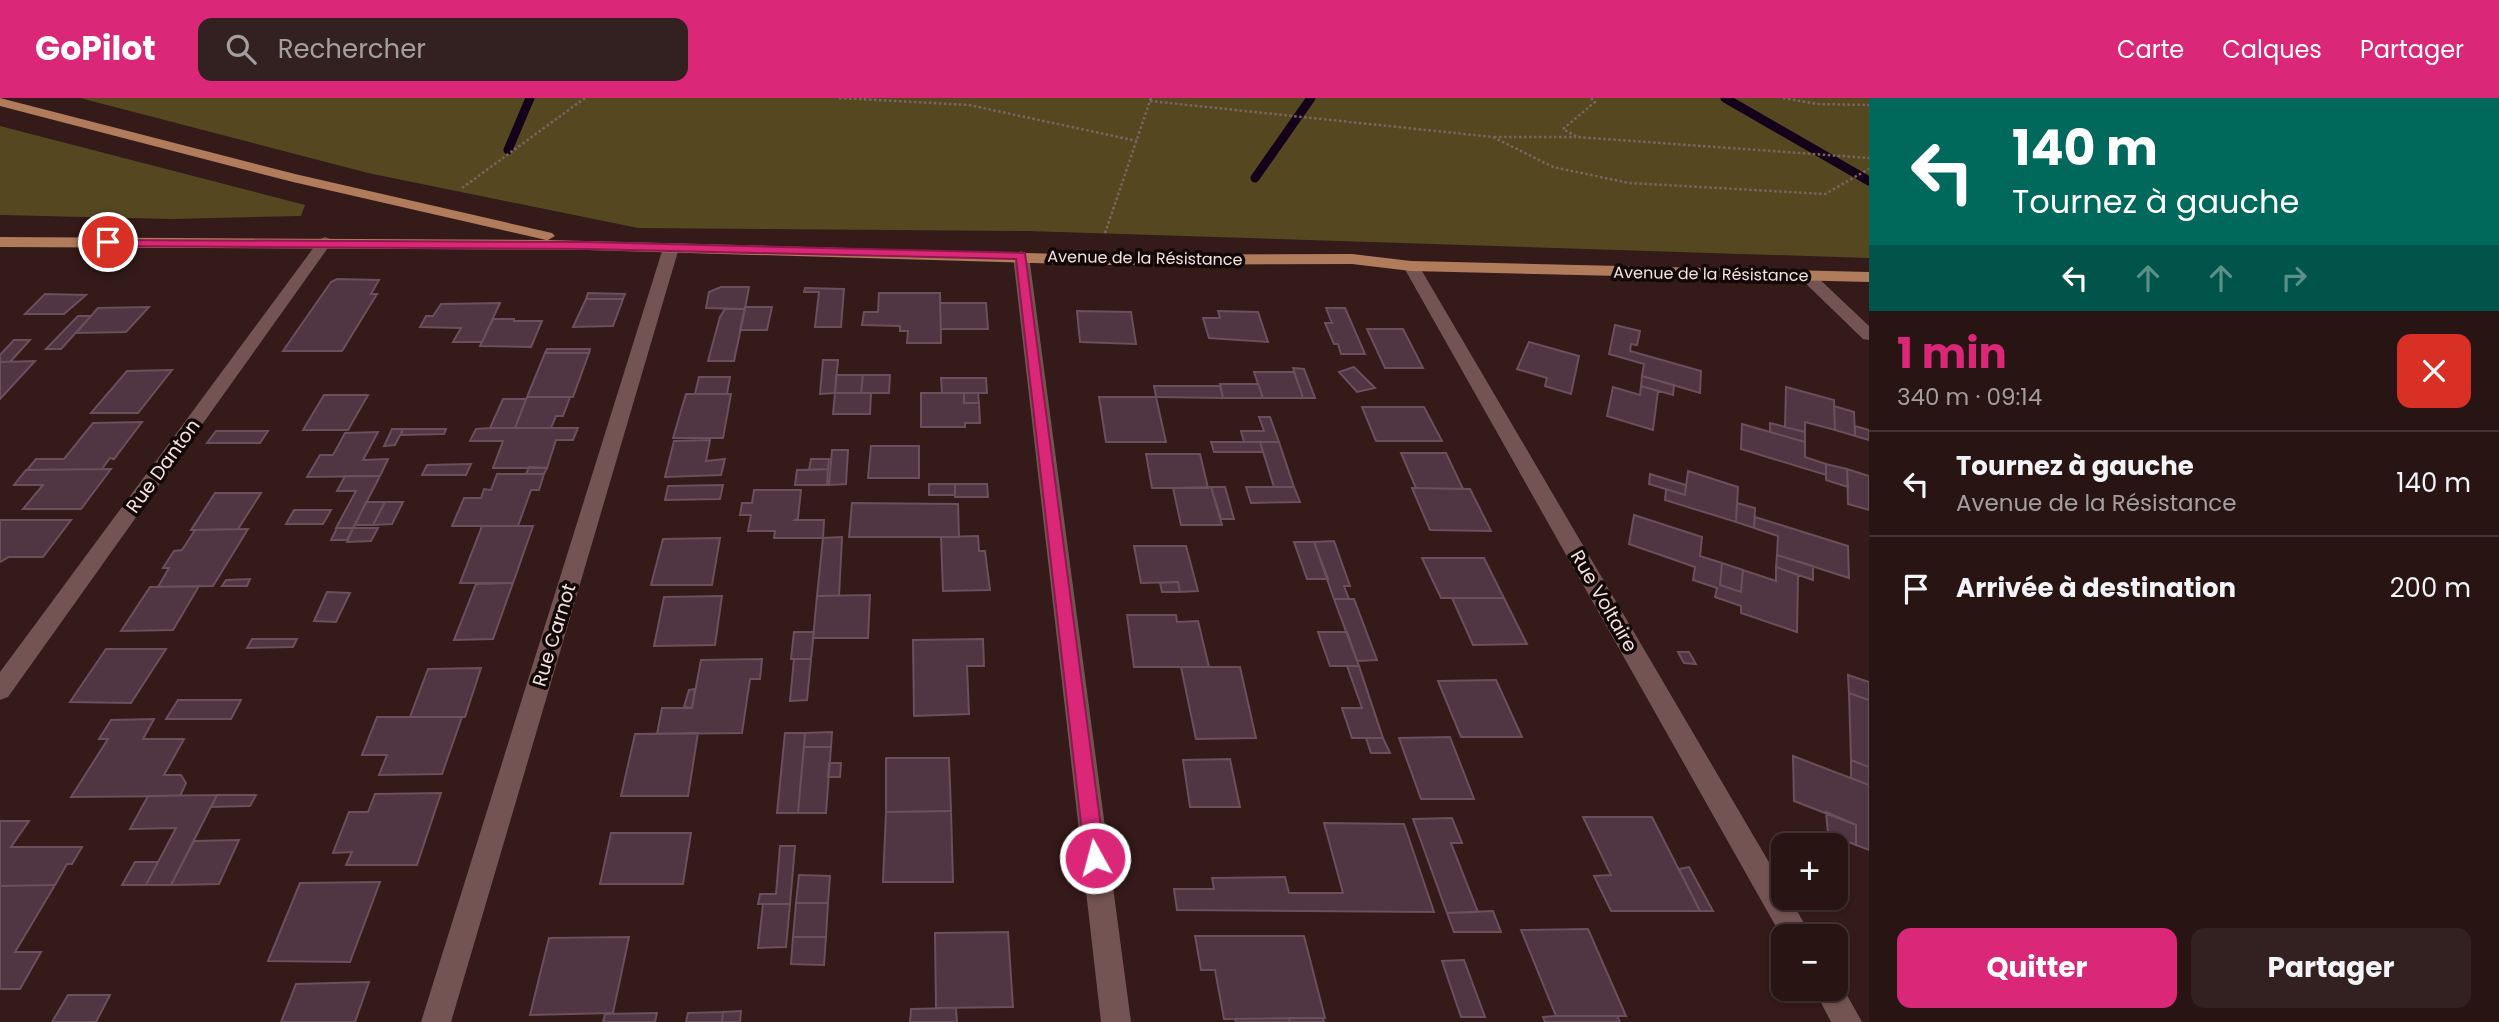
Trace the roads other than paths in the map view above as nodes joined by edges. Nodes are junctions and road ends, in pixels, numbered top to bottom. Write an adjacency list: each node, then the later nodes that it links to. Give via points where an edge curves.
1 (0, 102): 4 (main road, via 293,178)
2 (0, 242): 3 (main road, Avenue de la Résistance)
3 (325, 242): 4 (main road, Avenue de la Résistance); 11 (street, Rue Danton)
4 (587, 245): 5 (main road, Avenue de la Résistance)
5 (671, 248): 6 (main road, Avenue de la Résistance); 14 (street, Rue Carnot)
6 (1021, 256): 7 (main road, Avenue de la Résistance, via 1352,259); 15 (street)
7 (1411, 266): 8 (main road, Avenue de la Résistance); 12 (street, Rue Voltaire)
8 (1807, 276): 9 (main road, Avenue de la Résistance); 10 (street)
9 (1869, 277)
10 (1869, 335)
11 (0, 690)
12 (1790, 924)
13 (1835, 1001): 16 (street)
14 (436, 1022)
15 (1116, 1022)
16 (1847, 1022)

